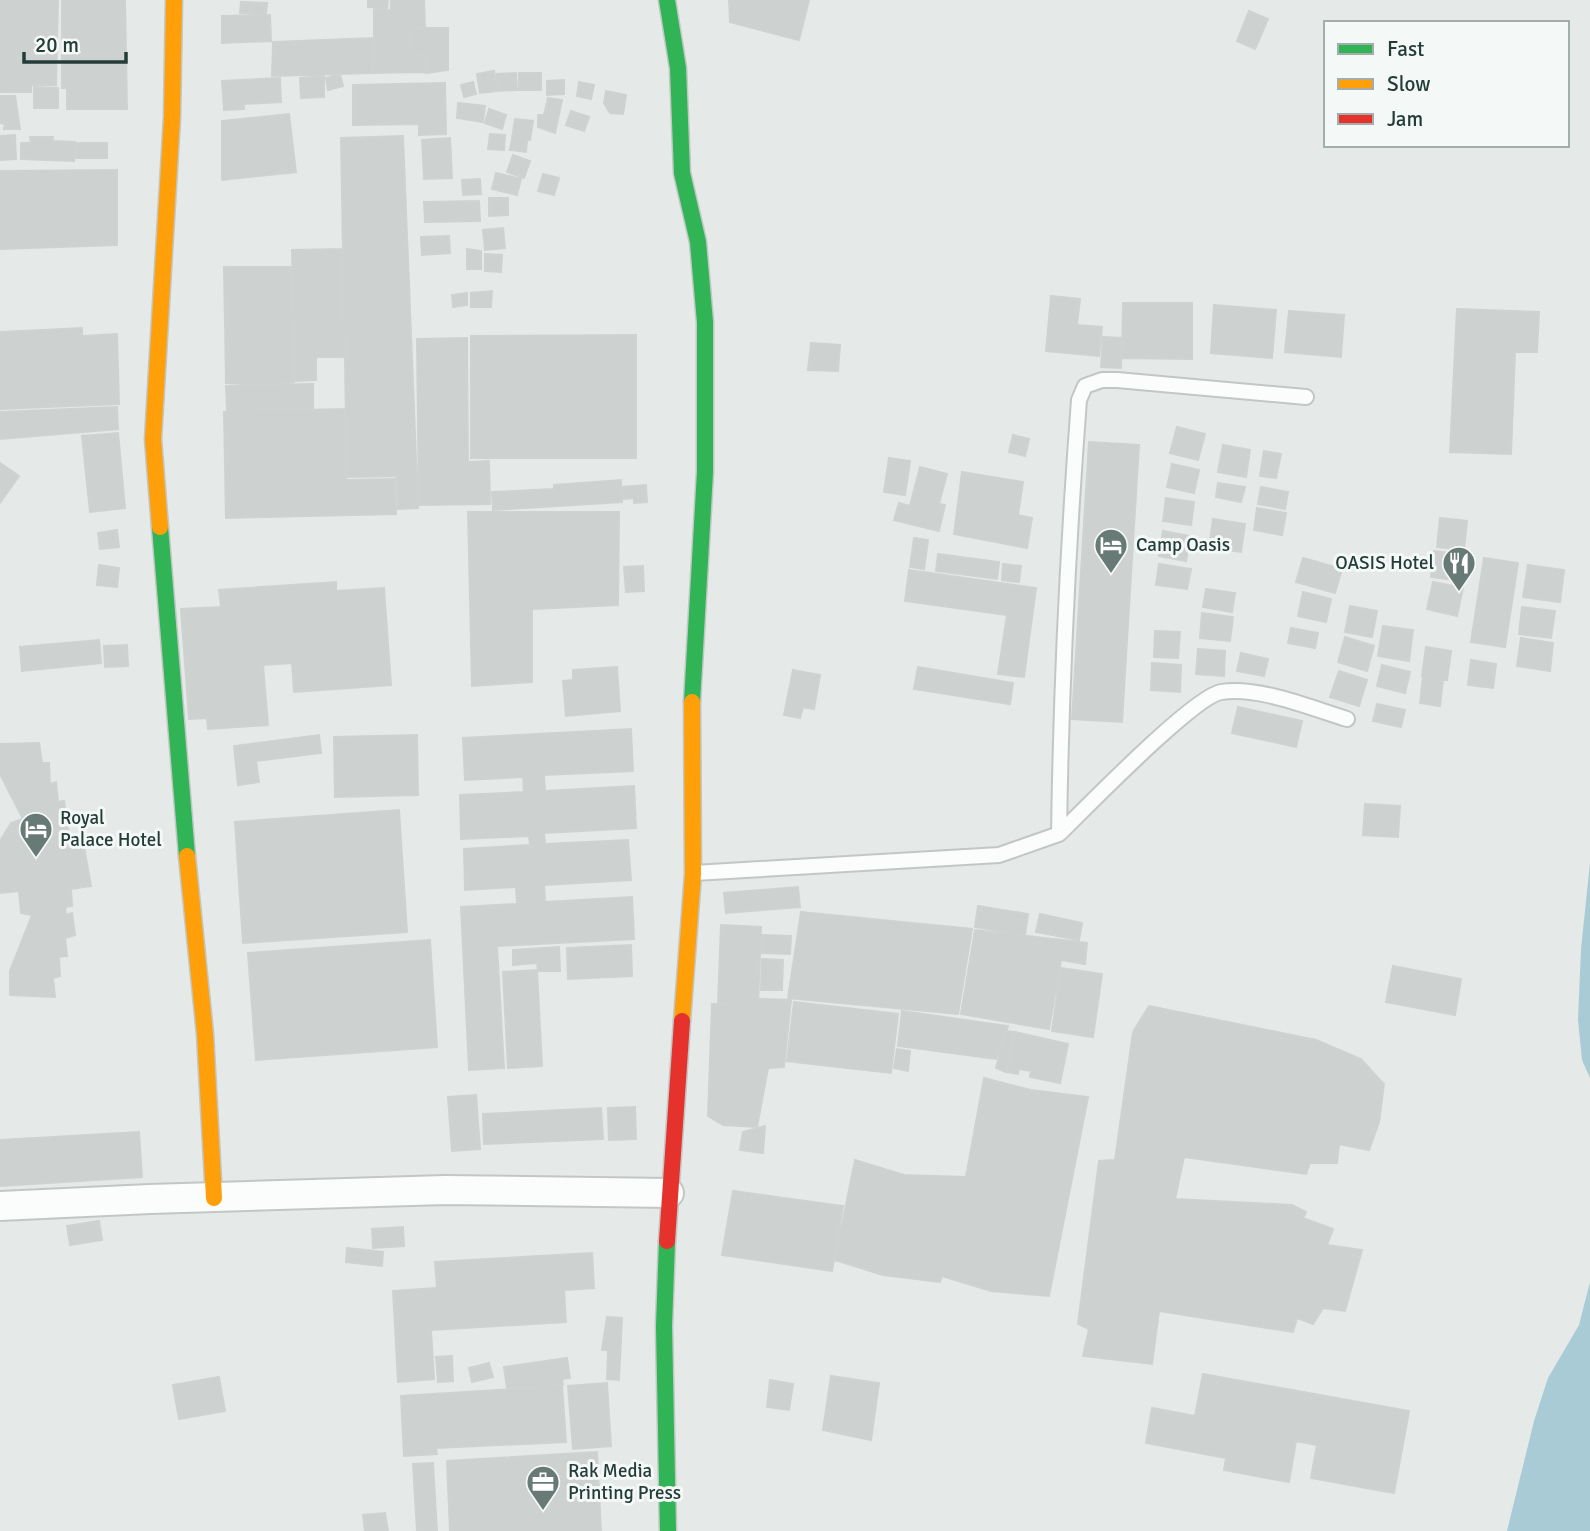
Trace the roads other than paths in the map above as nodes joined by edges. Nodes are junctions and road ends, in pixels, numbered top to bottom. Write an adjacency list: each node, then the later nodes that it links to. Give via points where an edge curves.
1 (174, 0): 8 (street, via 172,117 153,439 205,1034)
2 (667, 0): 6 (street, via 678,68 682,173 698,242 705,322 705,472 692,697)
3 (1306, 397): 5 (lane, via 1117,380 1085,386 1079,400 1069,530)
4 (1348, 719): 5 (lane, via 1247,691 1219,693 1185,715)
5 (1059, 834): 6 (lane, via 999,855)
6 (693, 874): 7 (street)
7 (669, 1193): 8 (street, via 445,1191); 10 (street, via 664,1326)
8 (214, 1198): 9 (street)
9 (0, 1206)
10 (668, 1531)

